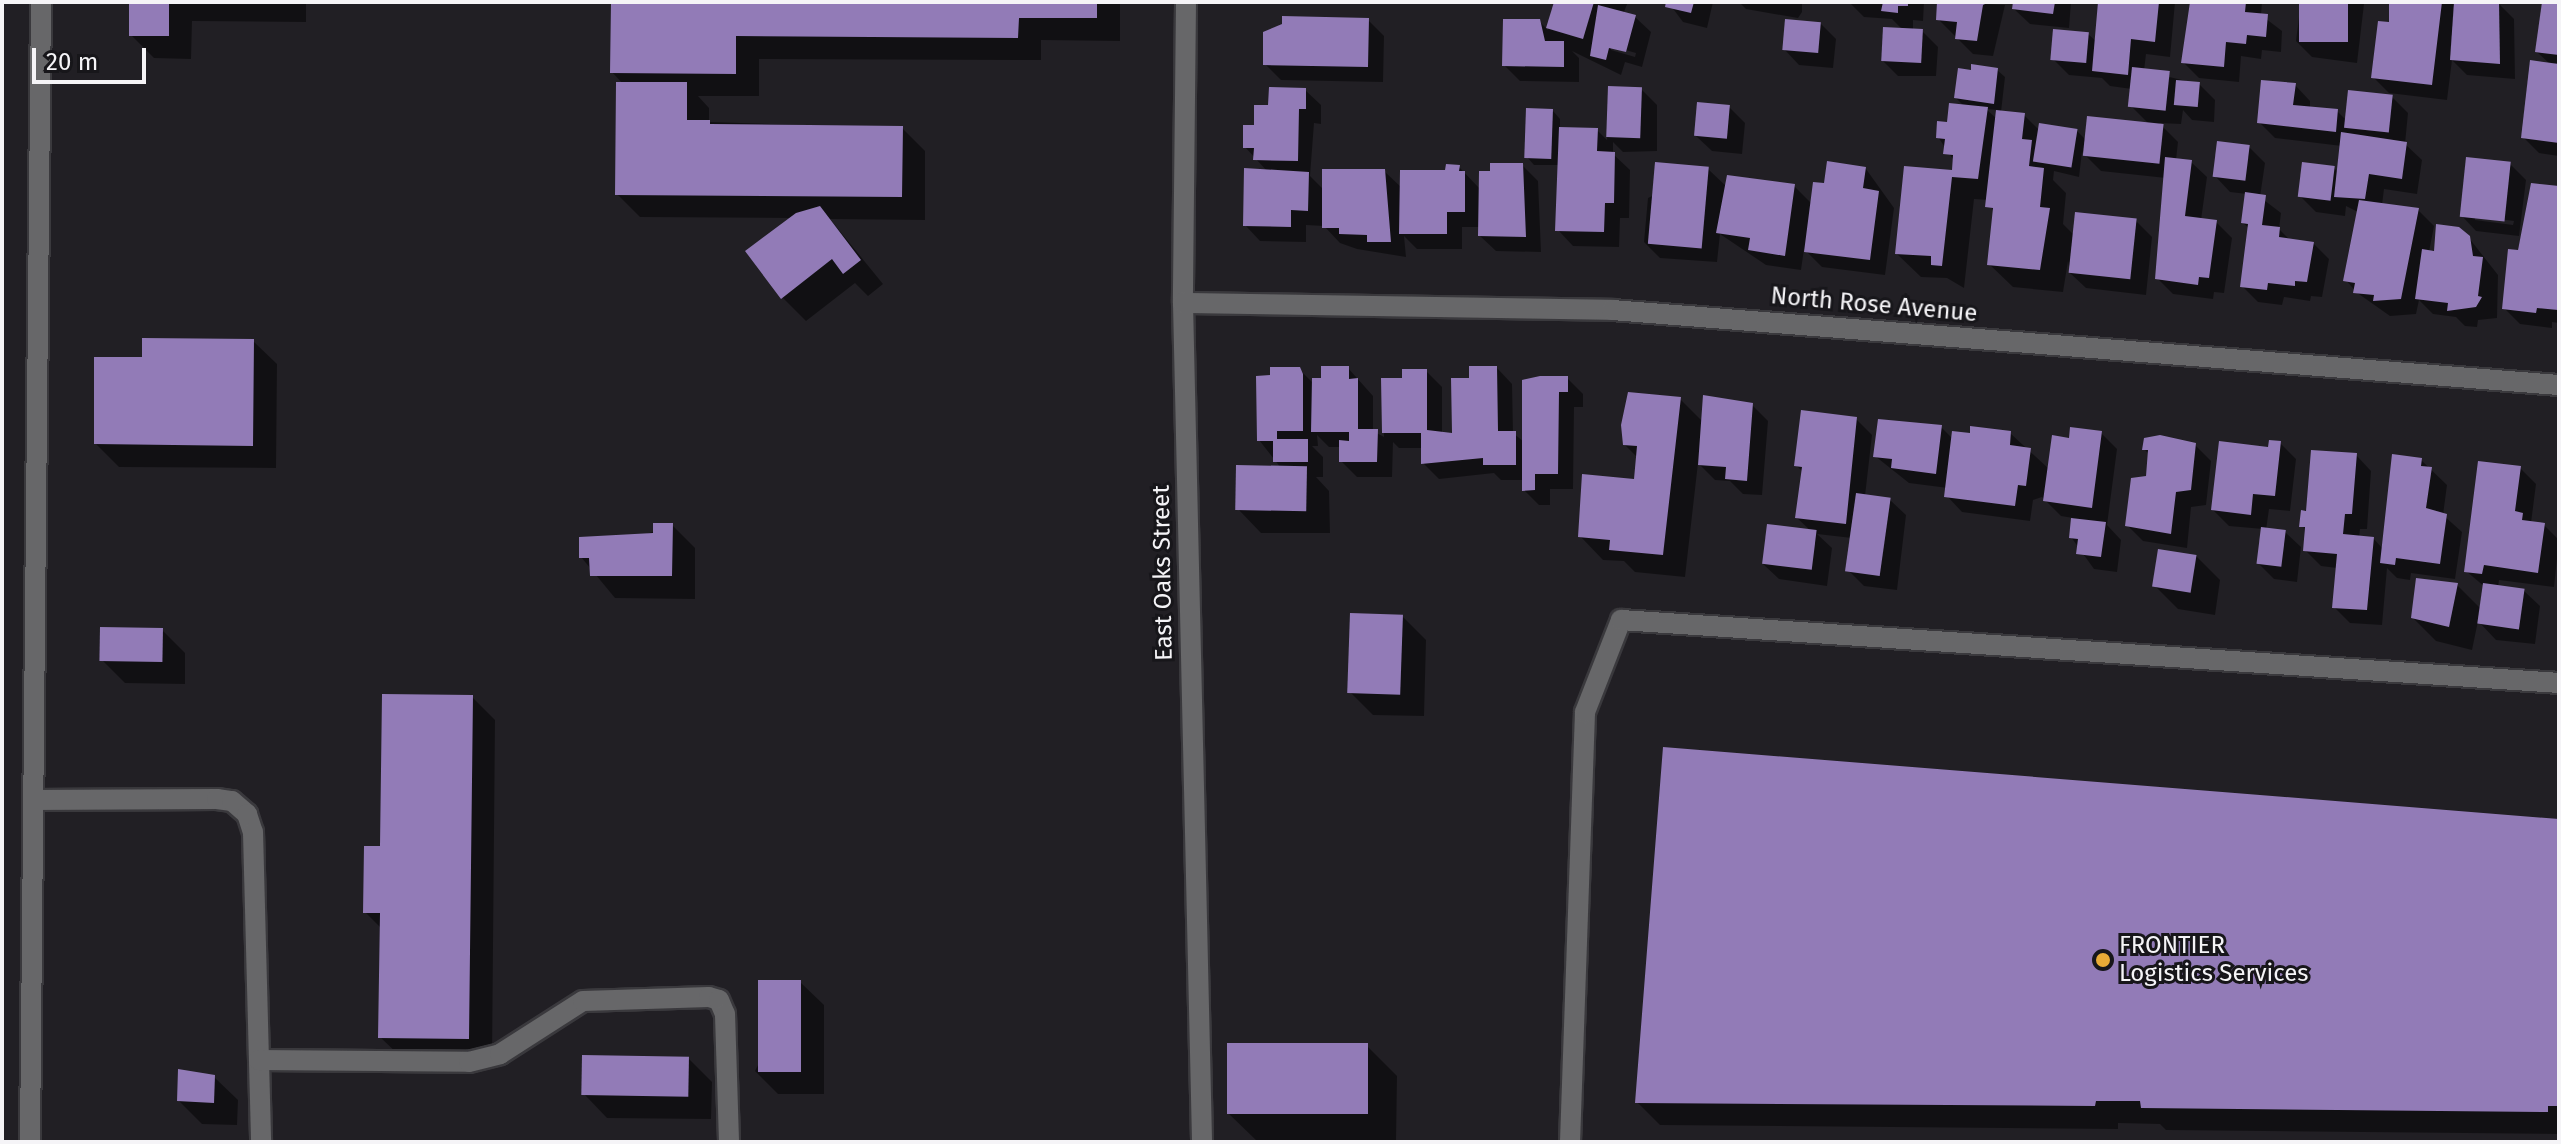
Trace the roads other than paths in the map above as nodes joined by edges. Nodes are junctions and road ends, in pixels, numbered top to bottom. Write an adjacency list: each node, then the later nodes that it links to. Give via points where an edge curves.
1 (41, 2): 6 (street)
2 (1186, 2): 3 (street, East Oaks Street)
3 (1183, 303): 4 (street, North Rose Avenue, via 1612,310); 11 (street, East Oaks Street)
4 (2559, 385)
5 (2559, 683): 12 (street, via 1621,620 1585,712)
6 (33, 800): 7 (street, via 217,799 232,801 247,814 253,832); 8 (street)
7 (259, 1060): 9 (street); 10 (street, via 469,1062 500,1054 583,1001 709,997 719,1000 725,1014)
8 (30, 1142)
9 (261, 1142)
10 (729, 1142)
11 (1202, 1142)
12 (1570, 1142)

